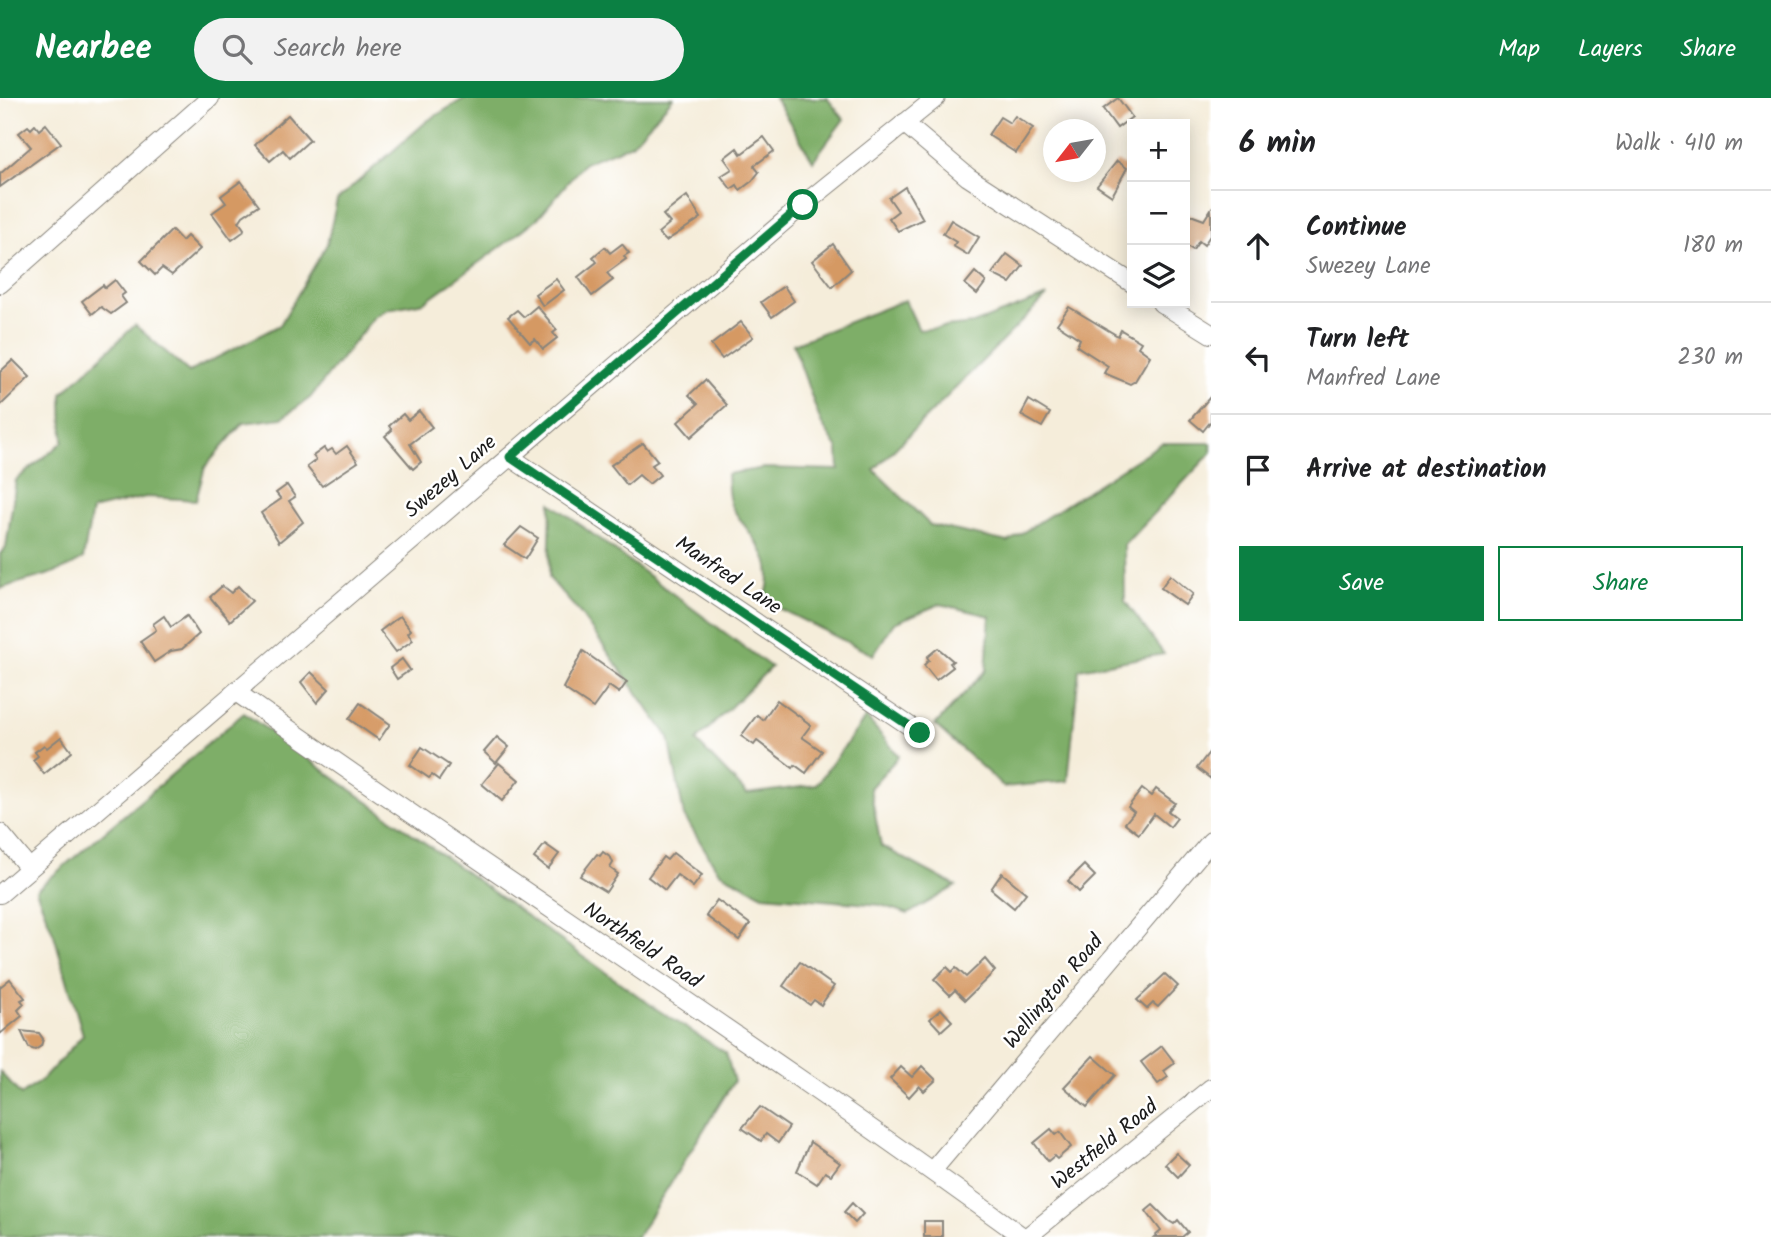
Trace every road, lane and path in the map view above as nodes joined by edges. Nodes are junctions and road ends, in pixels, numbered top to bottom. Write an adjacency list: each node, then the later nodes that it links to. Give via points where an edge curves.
1 (210, 98): 5 (street)
2 (936, 98): 3 (street, Swezey Lane)
3 (904, 123): 4 (street, via 968,177); 8 (street, Swezey Lane)
4 (1127, 280)
5 (0, 284)
6 (1169, 308): 7 (street)
7 (1211, 334)
8 (510, 457): 9 (street, Swezey Lane); 10 (street, Manfred Lane)
9 (236, 692): 13 (street, Swezey Lane); 16 (street, Northfield Road)
10 (920, 733)
11 (0, 833): 13 (street)
12 (1211, 841): 16 (street, Wellington Road)
13 (29, 868): 14 (street, Swezey Lane)
14 (0, 894)
15 (1211, 1088): 17 (street, Westfield Road)
16 (932, 1171): 17 (street, Northfield Road)
17 (1025, 1237)

